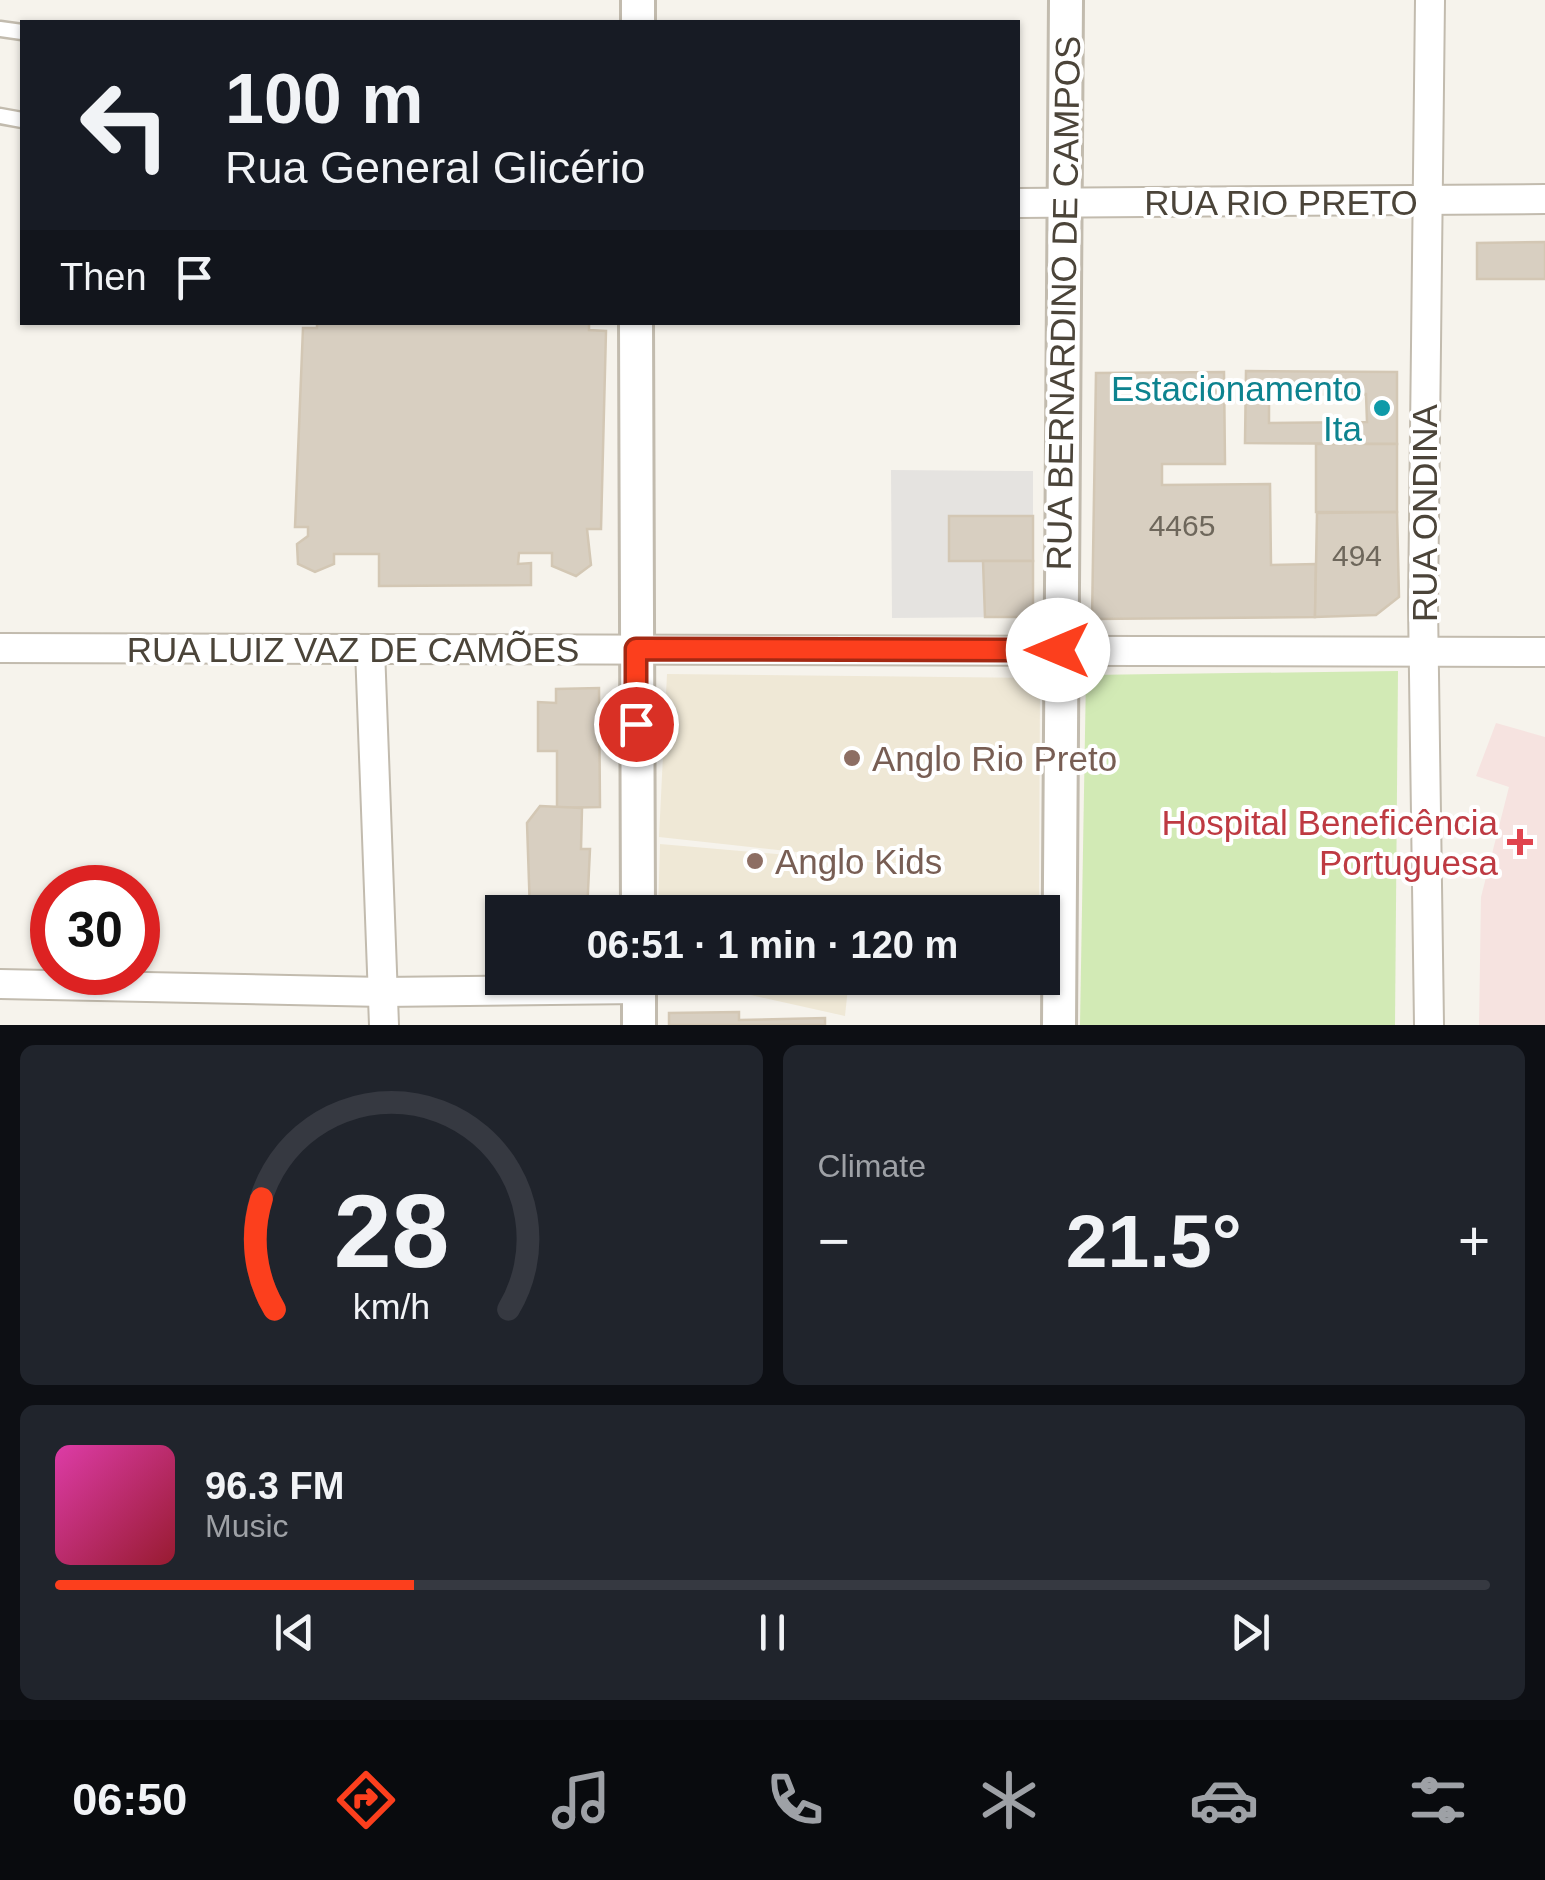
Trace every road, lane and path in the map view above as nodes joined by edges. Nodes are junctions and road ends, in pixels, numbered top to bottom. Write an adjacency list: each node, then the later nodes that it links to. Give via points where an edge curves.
1 (1066, 0): 6 (street, RUA BERNARDINO DE CAMPOS)
2 (1430, 0): 4 (street, RUA ONDINA)
3 (1545, 199): 4 (street, RUA RIO PRETO)
4 (1427, 201): 6 (street, RUA RIO PRETO); 12 (street, RUA ONDINA)
5 (1020, 203): 6 (street, RUA RIO PRETO)
6 (1068, 203): 11 (street, RUA BERNARDINO DE CAMPOS)
7 (636, 325): 10 (street)
8 (0, 648): 9 (street, RUA LUIZ VAZ DE CAMÕES)
9 (370, 649): 10 (street, RUA LUIZ VAZ DE CAMÕES); 17 (street)
10 (636, 649): 11 (street, RUA LUIZ VAZ DE CAMÕES); 14 (street)
11 (1058, 650): 12 (street, RUA LUIZ VAZ DE CAMÕES); 21 (street, RUA BERNARDINO DE CAMPOS)
12 (1423, 652): 13 (street, RUA LUIZ VAZ DE CAMÕES); 22 (street, RUA ONDINA)
13 (1545, 652)
14 (638, 895)
15 (0, 984): 17 (street)
16 (485, 988): 17 (street)
17 (384, 992): 19 (street)
18 (639, 995): 20 (street)
19 (384, 1025)
20 (639, 1025)
21 (1059, 1025)
22 (1428, 1025)

